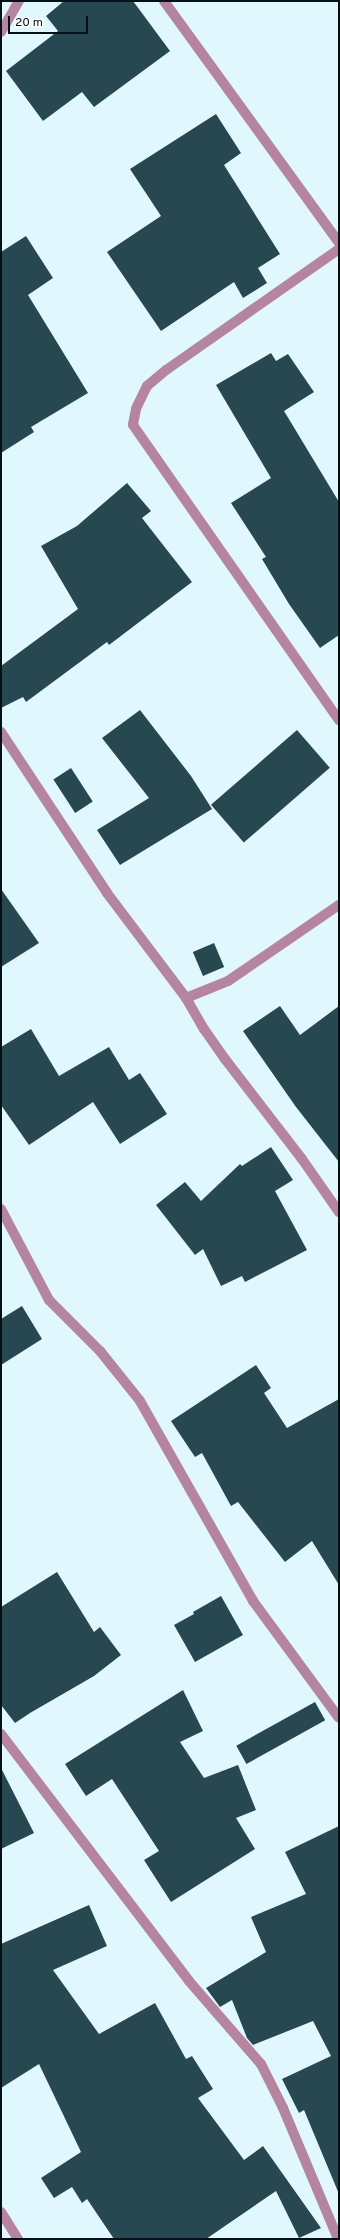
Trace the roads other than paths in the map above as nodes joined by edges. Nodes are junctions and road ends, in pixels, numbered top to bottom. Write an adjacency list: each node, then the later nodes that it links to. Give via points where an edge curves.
1 (18, 1): 3 (street)
2 (164, 1): 4 (street)
3 (1, 32)
4 (339, 244)
5 (339, 249): 6 (street, via 147,386 136,409 133,425)
6 (339, 720)
7 (1, 732): 9 (street, via 107,893)
8 (339, 906): 9 (street, via 228,981)
9 (186, 998): 11 (street, via 221,1053)
10 (1, 1210): 12 (street, via 49,1300 100,1351 140,1401 253,1601)
11 (339, 1212)
12 (339, 1718)
13 (1, 1734): 16 (street, via 189,1981 261,2064)
14 (1, 2212): 15 (street)
15 (18, 2239)
16 (338, 2239)

